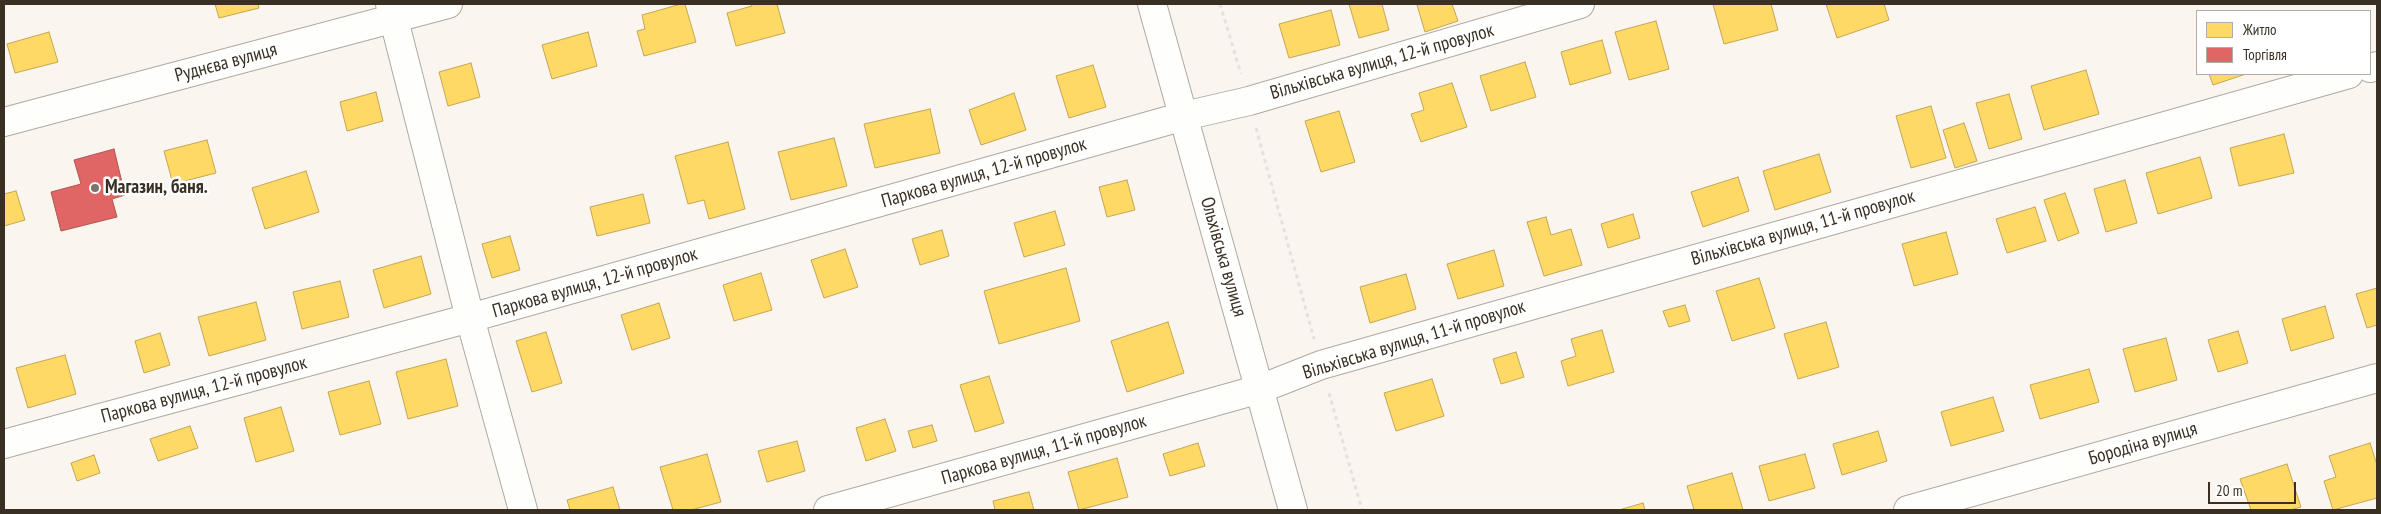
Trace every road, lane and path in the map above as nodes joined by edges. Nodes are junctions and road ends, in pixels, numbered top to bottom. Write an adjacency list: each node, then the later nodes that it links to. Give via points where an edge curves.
1 (448, 4): 5 (street, Руднєва вулиця)
2 (1152, 4): 8 (street, Ольхівська вулиця)
3 (1220, 4): 7 (path)
4 (1580, 4): 7 (street, Вільхівська вулиця, 12-й провулок)
5 (392, 11): 9 (street, Руднєва вулиця); 10 (street)
6 (2344, 75): 11 (street, Вільхівська вулиця, 11-й провулок)
7 (1249, 101): 8 (street, Вільхівська вулиця, 12-й провулок); 11 (path)
8 (1184, 116): 10 (street, Паркова вулиця, 12-й провулок); 13 (street, Ольхівська вулиця)
9 (4, 122)
10 (470, 318): 14 (street, Паркова вулиця, 12-й провулок); 15 (street)
11 (1321, 365): 13 (street, Вільхівська вулиця, 11-й провулок); 18 (path)
12 (2377, 378): 19 (street, Бородіна вулиця)
13 (1260, 389): 16 (street, Паркова вулиця, 11-й провулок); 17 (street, Ольхівська вулиця)
14 (4, 444)
15 (523, 510)
16 (828, 510)
17 (1293, 510)
18 (1362, 510)
19 (1908, 510)

